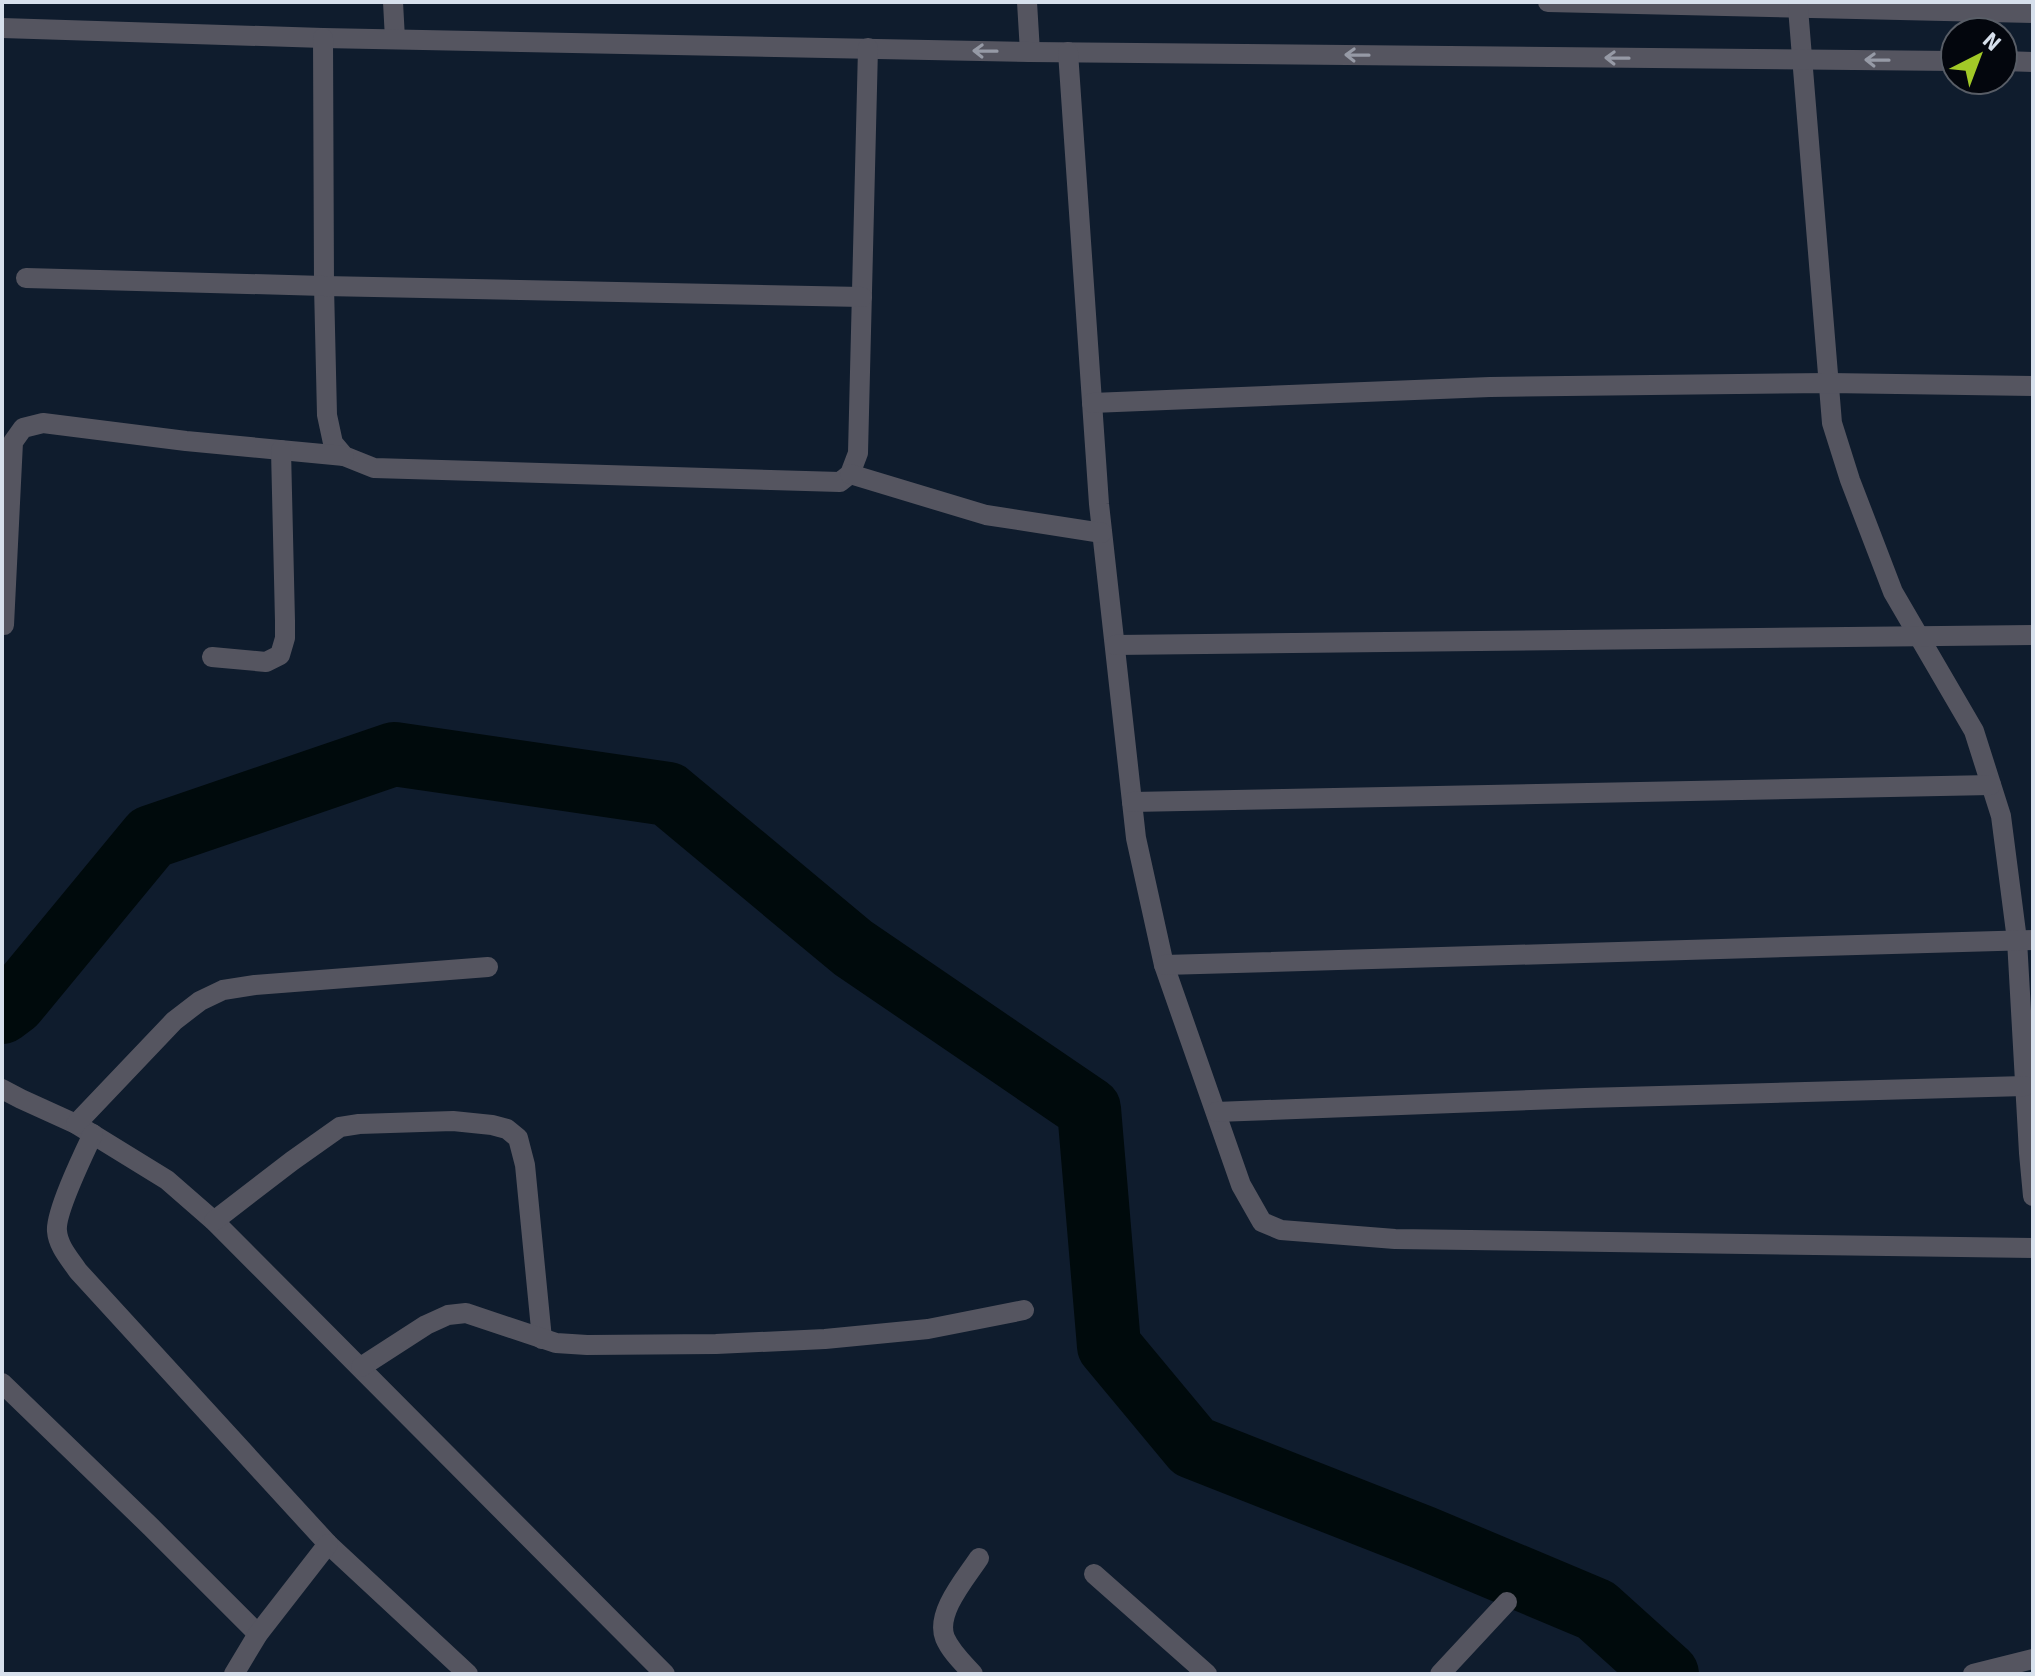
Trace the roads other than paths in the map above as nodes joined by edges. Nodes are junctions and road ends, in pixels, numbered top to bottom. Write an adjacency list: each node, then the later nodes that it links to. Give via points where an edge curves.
1 (393, 2): 8 (street)
2 (1027, 2): 10 (street)
3 (1548, 2): 4 (street)
4 (1798, 8): 5 (street); 12 (street)
5 (2033, 13)
6 (2, 28): 7 (street)
7 (323, 38): 8 (street); 15 (street)
8 (395, 39): 9 (street)
9 (868, 48): 10 (street, one-way to 9); 16 (street)
10 (1030, 52): 11 (street)
11 (1068, 52): 12 (street, one-way to 11); 19 (street)
12 (1803, 59): 13 (street, one-way to 12); 17 (street)
13 (1939, 61)
14 (26, 278): 15 (street)
15 (324, 286): 16 (street); 21 (street, via 327,415 333,443)
16 (862, 297): 22 (street, via 858,453)
17 (1829, 383): 18 (street); 19 (street, via 1490,387); 26 (street, via 1832,423 1850,480 1893,592)
18 (2033, 386)
19 (1092, 403): 23 (street)
20 (281, 450): 21 (street); 24 (street, via 43,423 23,428 13,442); 28 (street, via 285,638 280,655 266,662)
21 (344, 456): 22 (street, via 374,468 840,482)
22 (850, 474): 23 (street, via 986,515)
23 (1102, 533): 27 (street)
24 (4, 625)
25 (2033, 635): 26 (street)
26 (1919, 636): 27 (street); 29 (street, via 1974,731)
27 (1115, 645): 30 (street)
28 (212, 657)
29 (1991, 785): 30 (street); 31 (street)
30 (1132, 802): 32 (street)
31 (2025, 940): 32 (street); 34 (street)
32 (1164, 965): 36 (street)
33 (488, 967): 37 (street, via 223,990 174,1021)
34 (2025, 1086): 36 (street); 38 (street)
35 (2, 1089): 37 (street)
36 (1216, 1112): 40 (street, via 1241,1185 1262,1222 1281,1230 1395,1239)
37 (84, 1129): 39 (street, via 167,1180); 45 (street, via 59,1216 62,1248)
38 (2033, 1196)
39 (214, 1221): 42 (street, via 340,1127 453,1121 507,1129 518,1138 525,1165); 43 (street)
40 (2033, 1248)
41 (1024, 1310): 42 (street, via 928,1329 825,1339 587,1345)
42 (542, 1339): 43 (street, via 466,1313 448,1315)
43 (361, 1367): 53 (street)
44 (2, 1383): 49 (street)
45 (328, 1544): 49 (street); 52 (street)
46 (979, 1558): 54 (street, via 942,1621 945,1638)
47 (1094, 1574): 55 (street)
48 (1507, 1602): 56 (street)
49 (258, 1634): 51 (street)
50 (2033, 1659): 57 (street)
51 (234, 1674)
52 (468, 1674)
53 (665, 1674)
54 (973, 1674)
55 (1207, 1674)
56 (1440, 1674)
57 (1973, 1674)

